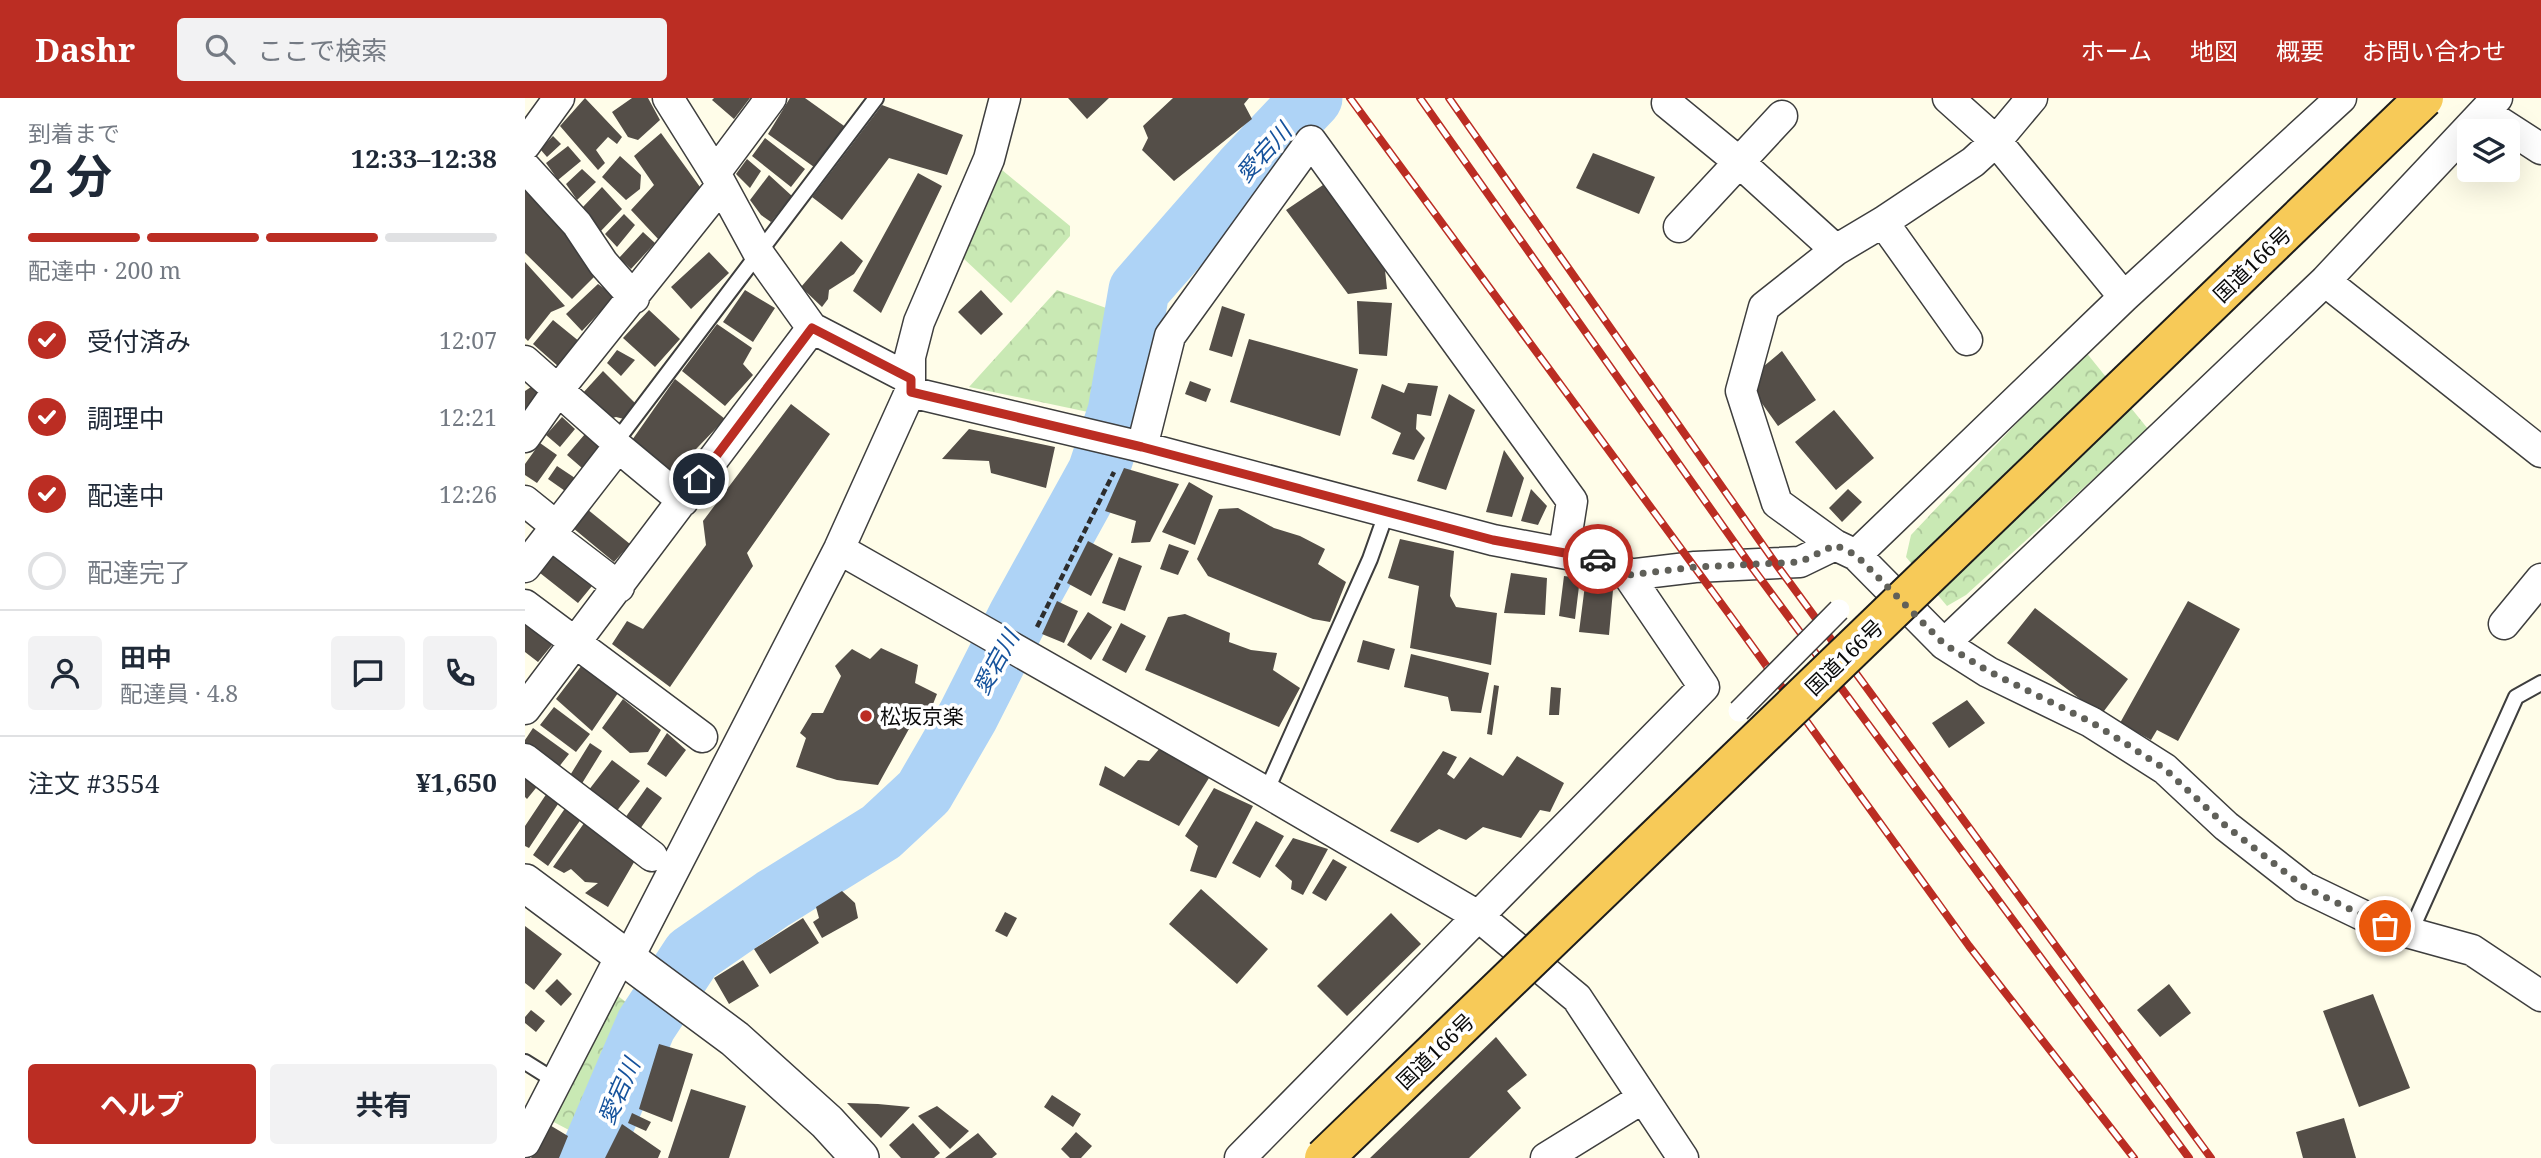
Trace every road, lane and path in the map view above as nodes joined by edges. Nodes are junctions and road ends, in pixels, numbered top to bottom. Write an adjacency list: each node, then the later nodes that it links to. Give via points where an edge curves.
1 (668, 98): 18 (street)
2 (771, 98): 18 (street)
3 (876, 98): 22 (lane)
4 (1005, 98): 29 (street, via 989,159 919,322 910,357)
5 (1948, 98): 13 (street)
6 (2032, 98): 13 (street)
7 (2341, 98): 24 (street)
8 (2424, 98): 70 (highway, 国道166号, bridge)
9 (1667, 103): 16 (street)
10 (543, 104): 14 (street)
11 (2491, 105): 15 (street); 23 (street)
12 (1782, 116): 16 (street)
13 (1996, 141): 19 (street, via 1973,162); 24 (street)
14 (525, 145)
15 (2541, 149)
16 (1739, 162): 20 (street); 21 (street)
17 (525, 167): 25 (street, via 577,224)
18 (718, 179): 22 (street); 25 (street)
19 (1883, 222): 21 (street); 27 (street)
20 (1679, 227)
21 (1836, 250): 40 (street, via 1764,307 1741,391 1777,503)
22 (759, 254): 26 (street); 32 (lane)
23 (2325, 281): 34 (street); 50 (street)
24 (2124, 297): 40 (street)
25 (634, 298): 30 (street)
26 (812, 328): 29 (street); 36 (street)
27 (1967, 340)
28 (525, 360): 30 (street)
29 (911, 385): 33 (street); 39 (street)
30 (558, 390): 31 (street); 32 (street, via 611,437)
31 (525, 437)
32 (621, 439): 36 (street); 38 (street)
33 (1134, 446): 37 (street); 41 (street, via 1170,336 1311,141 1572,501); 51 (path, via 1118,462)
34 (2541, 452)
35 (525, 501): 38 (street)
36 (683, 501): 45 (street)
37 (1387, 511): 41 (street, via 1493,540); 57 (lane)
38 (553, 530): 42 (street); 45 (street)
39 (839, 549): 51 (street); 62 (street)
40 (1846, 550): 43 (street, via 1800,562); 50 (street)
41 (1564, 552): 43 (street, via 1615,563)
42 (525, 567)
43 (1628, 575): 60 (street, via 1704,687)
44 (2541, 579): 48 (street)
45 (619, 587): 49 (street)
46 (525, 605): 49 (street)
47 (1839, 610): 54 (street, bridge)
48 (2504, 624)
49 (577, 643): 53 (street); 55 (street)
50 (1944, 644): 61 (street, via 2091,722 2165,769 2226,826 2304,887 2385,926)
51 (1023, 652): 57 (street)
52 (2541, 683): 61 (lane, via 2516,696)
53 (525, 709)
54 (1739, 711)
55 (702, 737)
56 (525, 759): 58 (street)
57 (1266, 792): 60 (street)
58 (652, 856)
59 (525, 883): 62 (street)
60 (1478, 916): 66 (street, via 1577,998); 69 (street)
61 (2410, 933): 63 (street, via 2473,950)
62 (632, 964): 65 (street); 68 (street, via 735,1039)
63 (2541, 996)
64 (525, 1062): 65 (lane)
65 (557, 1082): 67 (street)
66 (1643, 1098): 71 (street); 72 (street)
67 (525, 1142)
68 (860, 1158)
69 (1240, 1158)
70 (1324, 1158)
71 (1546, 1158)
72 (1683, 1158)

